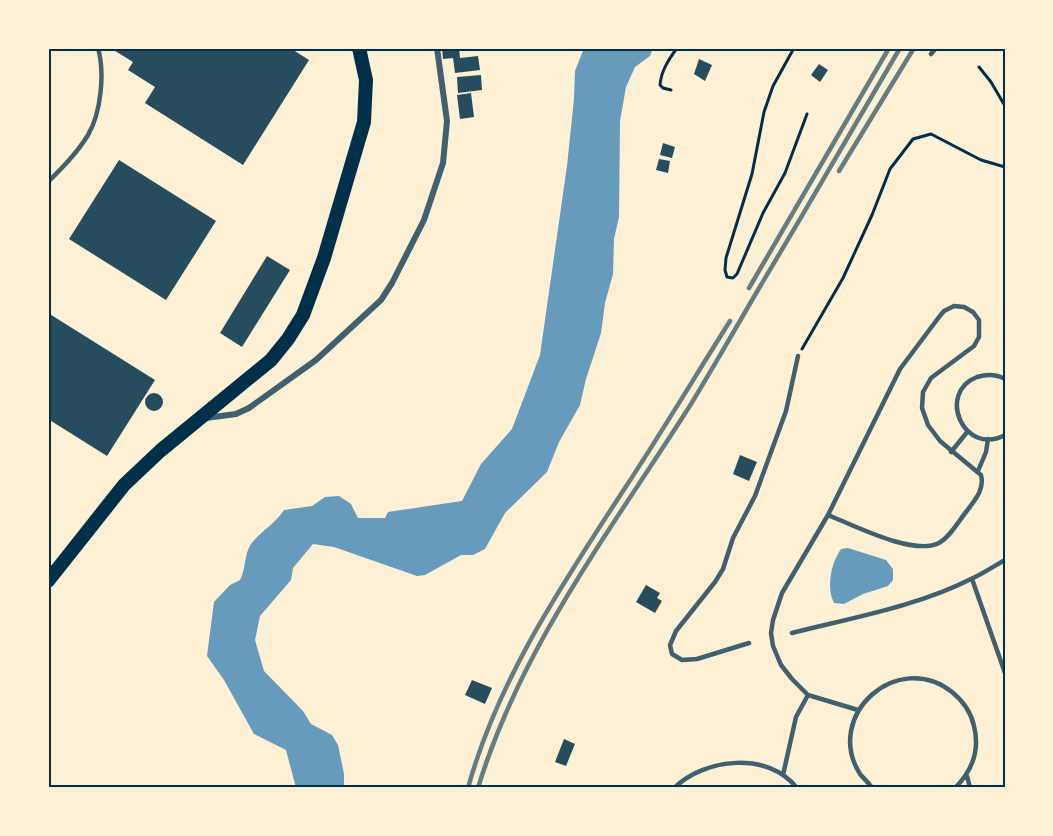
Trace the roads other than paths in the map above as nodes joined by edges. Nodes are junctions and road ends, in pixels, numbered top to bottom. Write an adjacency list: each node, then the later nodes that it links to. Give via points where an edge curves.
1 (98, 48): 6 (lane, via 102,75 92,126 70,159)
2 (359, 48): 9 (main road, via 366,80 364,122 310,300 271,360)
3 (437, 48): 9 (street, via 447,121 442,163 424,220 381,300 316,360 249,408 236,414)
4 (936, 48): 5 (lane)
5 (931, 54)
6 (48, 182)
7 (798, 356): 20 (lane, via 786,411 723,569 676,631 670,645 672,654 681,660)
8 (1005, 379): 10 (lane, via 982,375 965,385 959,394 957,414)
9 (200, 418): 18 (main road, via 124,485)
10 (968, 431): 12 (lane); 13 (lane)
11 (1005, 435): 12 (lane)
12 (988, 439): 14 (lane)
13 (951, 452): 14 (lane); 15 (lane, via 928,425 921,400 931,378 974,346 980,337 976,316 960,306 944,311 900,369)
14 (978, 471): 15 (lane, via 982,481 980,492 949,535 934,545 910,545)
15 (828, 515): 22 (lane, via 783,593 772,627 776,657)
16 (1005, 560): 17 (lane)
17 (972, 579): 19 (lane, via 929,596); 21 (lane)
18 (48, 581)
19 (792, 633)
20 (749, 643)
21 (1005, 674)
22 (808, 695): 23 (lane); 24 (lane, via 796,717)
23 (858, 710): 25 (lane, via 884,686 903,679 924,679 944,686 961,698 972,716 977,736 975,757); 28 (lane, via 851,736 853,755 860,774)
24 (783, 775): 26 (lane, via 763,766 720,765 691,775); 27 (lane)
25 (967, 776): 29 (lane); 30 (lane)
26 (674, 788)
27 (797, 788)
28 (872, 788)
29 (955, 788)
30 (970, 788)

